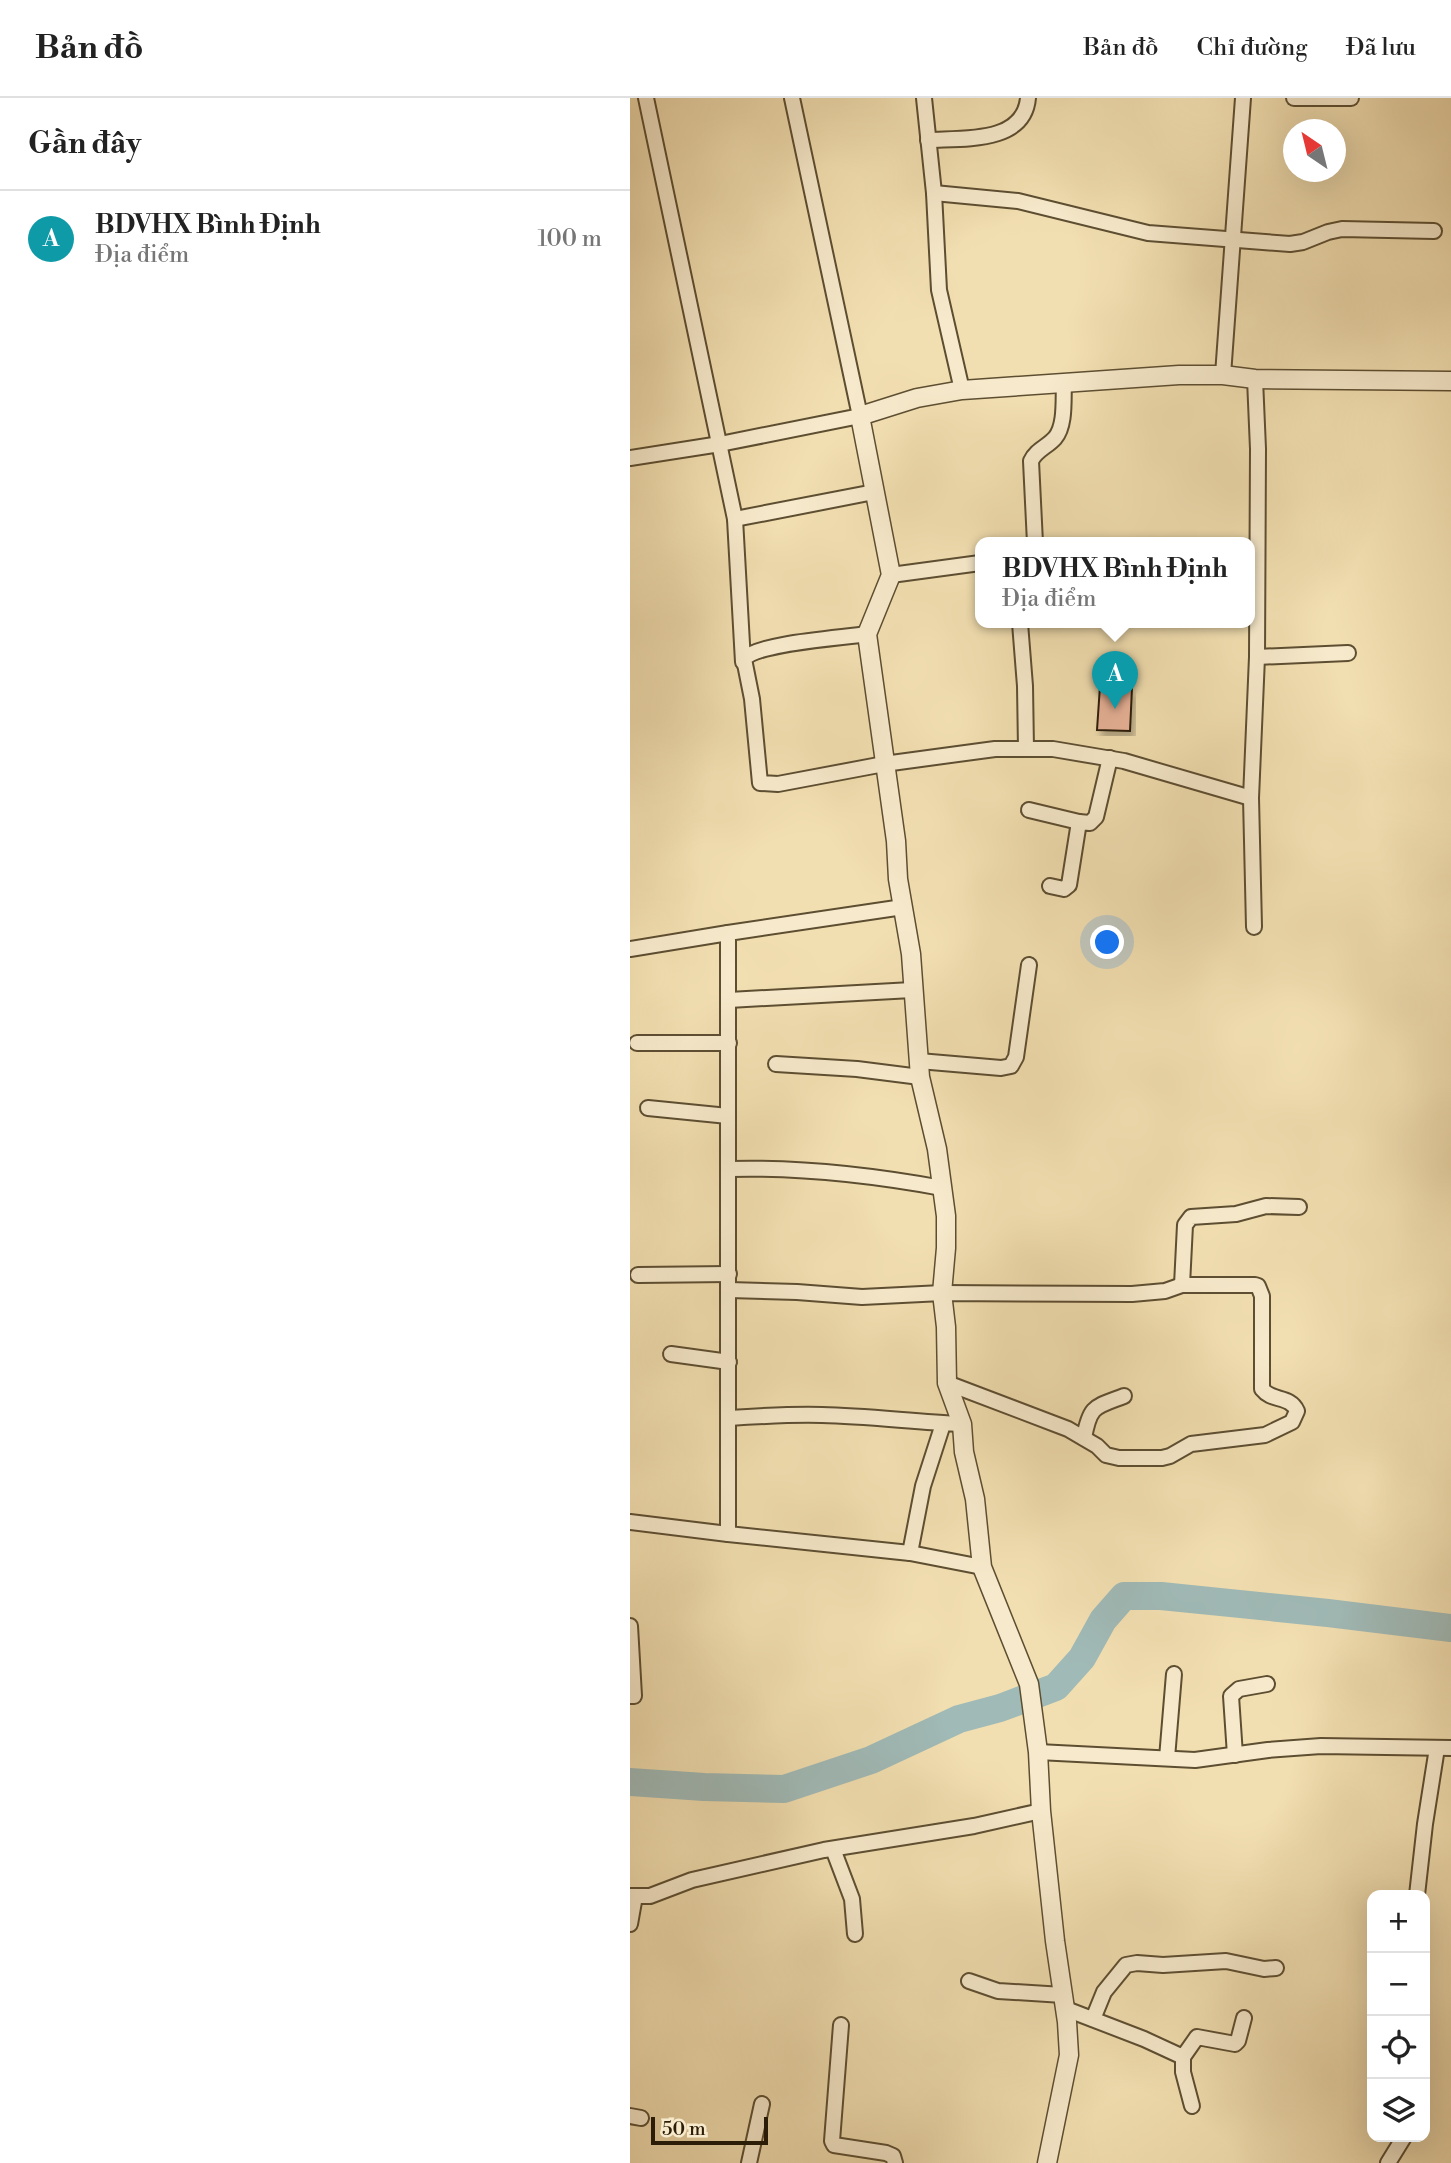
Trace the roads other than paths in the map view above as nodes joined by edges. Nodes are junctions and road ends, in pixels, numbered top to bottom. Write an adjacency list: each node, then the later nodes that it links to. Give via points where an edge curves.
1 (646, 98): 18 (street)
2 (792, 98): 17 (street)
3 (924, 98): 8 (street)
4 (1028, 98): 8 (street, via 1024,115 995,134)
5 (1243, 98): 11 (street)
6 (1294, 98): 7 (street)
7 (1351, 98)
8 (928, 139): 9 (street)
9 (934, 193): 11 (street, via 1018,201 1148,233); 16 (street, via 939,290)
10 (1434, 231): 11 (street, via 1342,229 1290,244)
11 (1233, 240): 12 (street)
12 (1223, 375): 13 (street); 15 (street)
13 (1255, 380): 14 (street); 23 (street)
14 (1451, 381)
15 (1064, 382): 16 (street); 22 (street, via 1060,428 1031,461)
16 (962, 390): 17 (street)
17 (859, 416): 18 (street); 20 (street)
18 (720, 444): 19 (street); 21 (street)
19 (630, 458)
20 (874, 492): 21 (street); 25 (street)
21 (735, 519): 31 (street)
22 (1035, 537)
23 (1254, 537)
24 (975, 564): 25 (street)
25 (891, 575): 28 (street)
26 (1255, 593): 30 (street)
27 (1020, 628): 32 (street)
28 (867, 634): 31 (street, via 767,648 750,653); 34 (street)
29 (1348, 653): 30 (street)
30 (1257, 657): 35 (street)
31 (743, 662): 34 (street, via 752,699 760,783 778,784)
32 (1026, 749): 33 (street); 34 (street, via 995,748)
33 (1110, 758): 35 (street); 37 (street, via 1096,817 1090,823)
34 (884, 764): 39 (street)
35 (1251, 798): 40 (street)
36 (1029, 810): 37 (street)
37 (1079, 822): 38 (street, via 1069,885 1063,889)
38 (1050, 886)
39 (903, 907): 41 (street); 44 (street)
40 (1254, 927)
41 (728, 933): 42 (street); 45 (street)
42 (630, 948)
43 (1029, 965): 49 (street, via 1011,1066)
44 (912, 990): 45 (street); 49 (street)
45 (729, 1000): 47 (street)
46 (636, 1043): 47 (street)
47 (729, 1043): 51 (street)
48 (776, 1064): 49 (street)
49 (920, 1069): 53 (street)
50 (648, 1108): 51 (street)
51 (728, 1116): 52 (street)
52 (729, 1169): 53 (street, via 859,1174); 55 (street)
53 (942, 1188): 59 (street, via 946,1228)
54 (1299, 1207): 57 (street, via 1266,1206 1236,1214 1191,1217 1185,1225)
55 (729, 1274): 56 (street); 58 (street)
56 (638, 1275)
57 (1182, 1285): 59 (street, via 1132,1293); 67 (street, via 1258,1286 1262,1296 1262,1389 1295,1406 1297,1417 1270,1434 1191,1444 1155,1459 1111,1457)
58 (729, 1290): 59 (street, via 862,1297); 61 (street)
59 (942, 1293): 62 (street)
60 (671, 1354): 61 (street)
61 (729, 1362): 64 (street)
62 (947, 1383): 66 (street); 67 (street)
63 (1124, 1396): 67 (street, via 1093,1409)
64 (729, 1418): 65 (street, via 825,1415); 69 (street)
65 (943, 1424): 66 (street); 70 (street, via 923,1486)
66 (962, 1424): 71 (street)
67 (1084, 1438)
68 (630, 1522): 69 (street)
69 (728, 1534): 70 (street)
70 (910, 1553): 71 (street)
71 (982, 1567): 77 (street, via 1029,1684)
72 (630, 1626): 75 (street, via 634,1696)
73 (1174, 1674): 79 (street)
74 (1267, 1684): 78 (street, via 1239,1689 1231,1696)
75 (630, 1696)
76 (1444, 1748): 78 (street, via 1321,1746); 82 (street, via 1423,1835)
77 (1038, 1752): 79 (street); 80 (street)
78 (1235, 1755): 79 (street)
79 (1167, 1758)
80 (1041, 1811): 81 (street); 88 (street)
81 (833, 1849): 83 (street, via 692,1880 650,1896); 85 (street, via 852,1899)
82 (1418, 1890)
83 (633, 1896): 84 (street)
84 (630, 1924)
85 (855, 1934)
86 (1276, 1968): 90 (street, via 1226,1961 1131,1964 1123,1967 1104,1992)
87 (969, 1981): 88 (street, via 998,1991)
88 (1064, 2002): 90 (street); 98 (street, via 1069,2055)
89 (1244, 2018): 92 (street, via 1235,2044 1197,2037)
90 (1093, 2020): 92 (street)
91 (841, 2025): 97 (street, via 832,2141 886,2153)
92 (1183, 2057): 94 (street)
93 (762, 2104): 96 (street)
94 (1192, 2106)
95 (1401, 2142): 99 (street)
96 (749, 2163)
97 (895, 2163)
98 (1046, 2163)
99 (1388, 2163)

